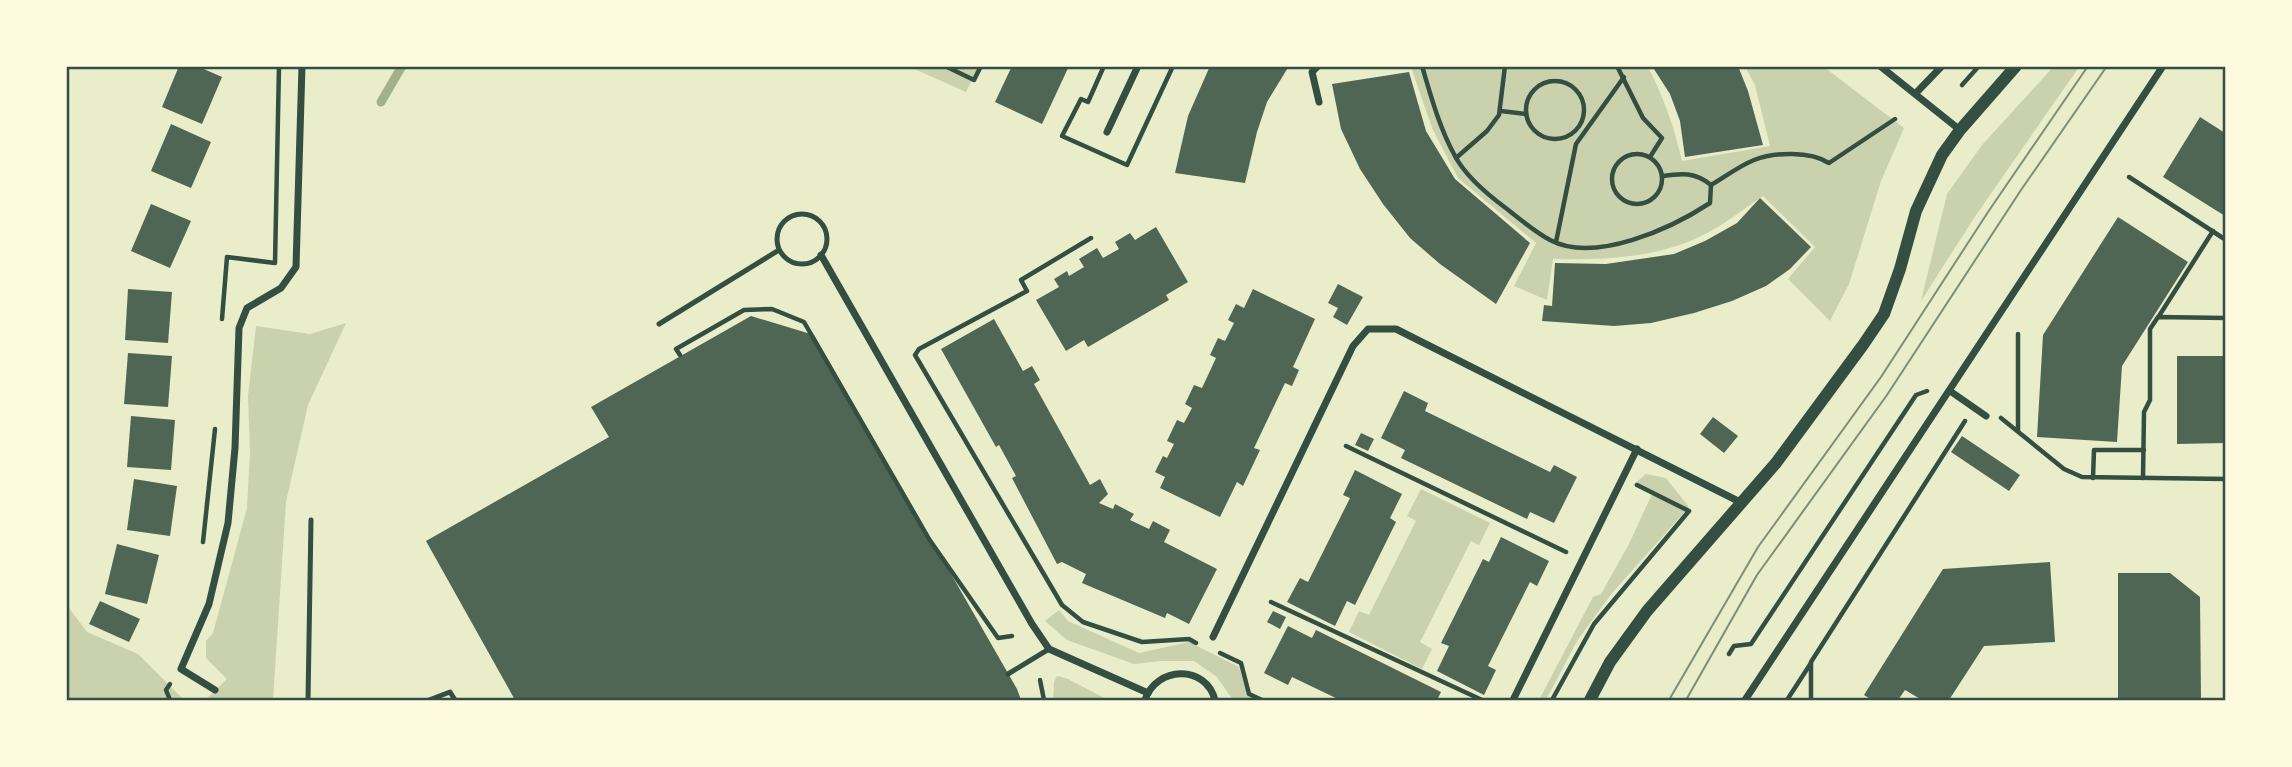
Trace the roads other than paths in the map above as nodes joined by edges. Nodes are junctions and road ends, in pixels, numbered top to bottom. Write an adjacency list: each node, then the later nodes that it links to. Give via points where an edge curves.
1 (302, 66): 23 (street, via 296,267 281,288 247,308 239,328 228,523 209,604 181,669)
2 (1138, 66): 11 (street)
3 (1318, 66): 9 (street, via 1312,72)
4 (1880, 66): 8 (street)
5 (1942, 66): 8 (street)
6 (2016, 66): 10 (street)
7 (2163, 66): 15 (street)
8 (1916, 93): 10 (street)
9 (1319, 102)
10 (1961, 130): 18 (street, via 1942,155 1916,211 1884,313 1824,400)
11 (1107, 132)
12 (779, 250): 13 (lane, via 798,264); 13 (lane, via 781,225 786,218 802,213 823,225 827,240); 14 (lane)
13 (821, 255): 21 (street)
14 (659, 324)
15 (1950, 391): 16 (street, via 1973,408); 31 (street)
16 (1989, 413)
17 (1637, 449): 18 (street); 20 (street, via 1396,329 1368,329 1353,346); 29 (street)
18 (1742, 503): 30 (street, via 1647,611 1610,662)
19 (312, 520): 25 (lane)
20 (1213, 637)
21 (1049, 649): 22 (lane); 24 (street)
22 (1008, 674)
23 (215, 690)
24 (1146, 697): 28 (street, via 1164,677 1187,673 1207,685)
25 (309, 701)
26 (429, 701): 27 (lane, via 450,692)
27 (455, 701)
28 (1215, 701)
29 (1513, 701)
30 (1590, 701)
31 (1745, 701)

